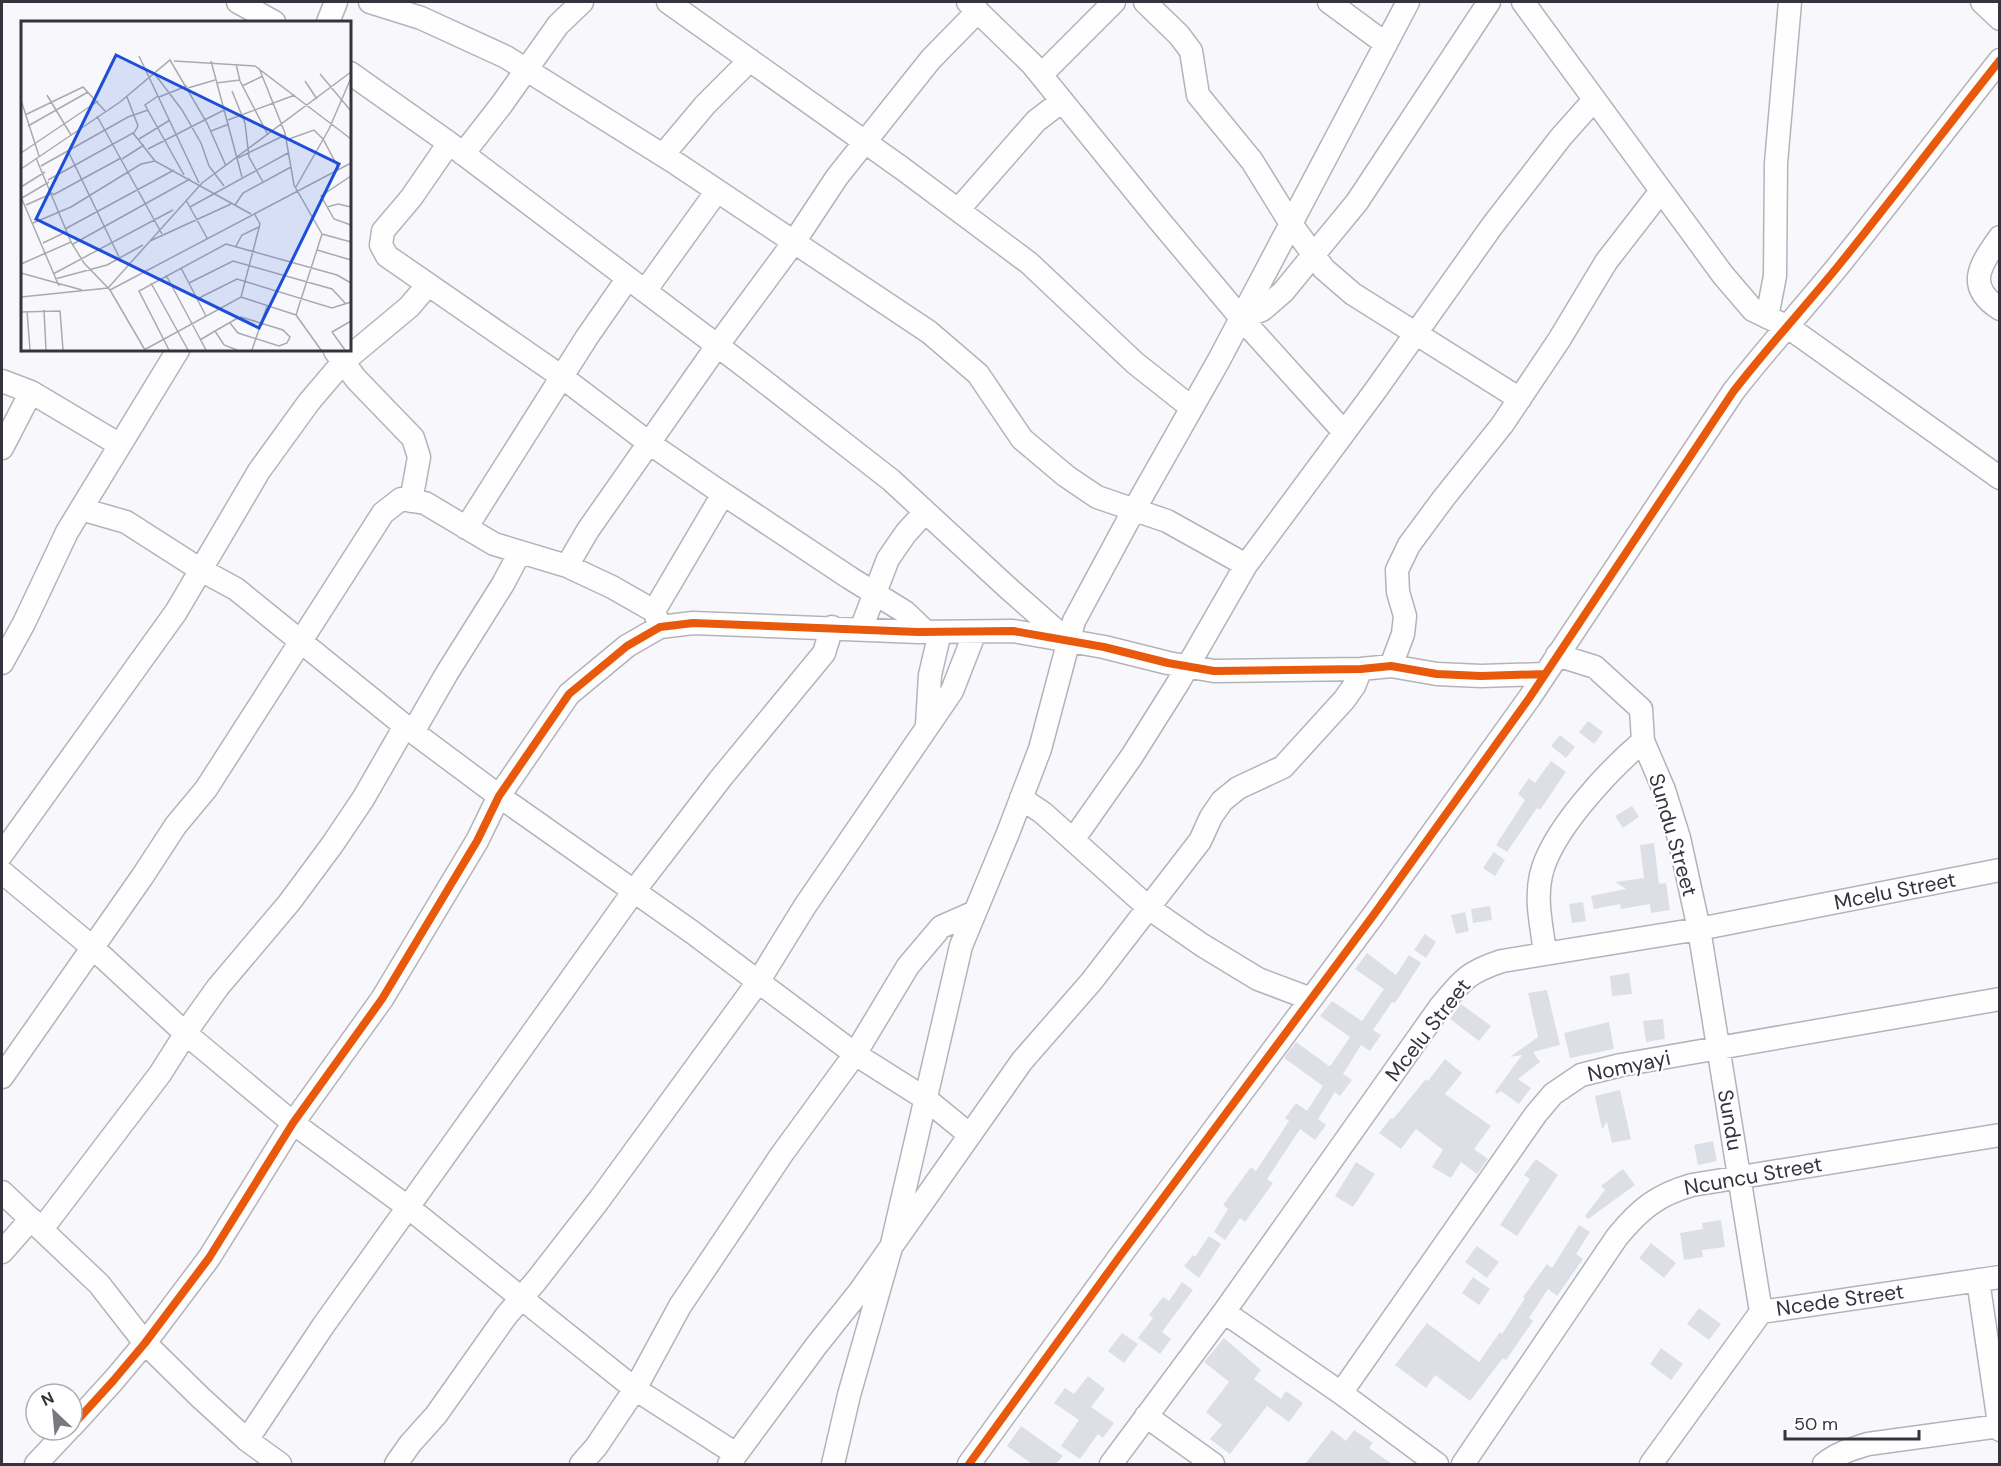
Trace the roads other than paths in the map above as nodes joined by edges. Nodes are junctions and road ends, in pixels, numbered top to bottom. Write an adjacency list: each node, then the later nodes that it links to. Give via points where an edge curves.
1 (238, 2): 16 (street)
2 (336, 2): 17 (street)
3 (370, 2): 21 (street, via 422,18)
4 (582, 2): 21 (street, via 558,25)
5 (668, 2): 19 (street)
6 (1114, 2): 23 (street)
7 (1146, 2): 32 (street, via 1191,51 1198,95 1252,161)
8 (1329, 2): 18 (street)
9 (1408, 2): 18 (street)
10 (1489, 2): 35 (street, via 1357,202)
11 (1790, 2): 39 (street, via 1776,163 1775,276)
12 (1982, 2): 15 (street)
13 (1532, 5): 25 (street)
14 (973, 6): 23 (street); 26 (street)
15 (2000, 19)
16 (271, 21)
17 (328, 21)
18 (1386, 44): 32 (street)
19 (750, 60): 26 (street); 28 (street)
20 (2000, 60): 41 (street)
21 (526, 70): 27 (street, via 502,104); 28 (street)
22 (351, 74): 27 (street)
23 (1041, 75): 24 (street)
24 (1062, 100): 31 (street, via 1036,122); 40 (street)
25 (1594, 100): 30 (street); 42 (street, via 1492,225)
26 (865, 142): 31 (street); 34 (street)
27 (456, 148): 36 (street); 37 (street, via 383,231 381,245 387,256)
28 (663, 155): 29 (street)
29 (717, 191): 34 (street); 36 (street)
30 (1661, 191): 39 (street, via 1723,275 1753,310); 50 (street, via 1606,262)
31 (958, 210): 51 (street, via 1029,263 1135,363)
32 (1291, 224): 35 (street); 40 (street)
33 (2000, 237): 38 (street, via 1979,268 1982,292)
34 (794, 243): 43 (street); 60 (street, via 929,332 978,374 1022,439 1066,476 1097,497)
35 (1315, 256): 40 (street, via 1262,310); 42 (street, via 1353,294)
36 (636, 285): 43 (street); 47 (street)
37 (427, 286): 44 (street, via 409,307); 47 (street)
38 (2000, 309)
39 (1767, 317): 41 (street)
40 (1241, 318): 51 (street); 52 (street)
41 (1788, 327): 56 (street); 76 (street, via 1733,392)
42 (1415, 334): 50 (street); 52 (street)
43 (717, 346): 53 (street); 61 (street, via 891,480)
44 (351, 347)
45 (177, 351): 54 (street)
46 (338, 356): 58 (street, via 413,438 419,458); 66 (street, via 259,471)
47 (561, 377): 53 (street); 62 (street)
48 (2, 381): 49 (street)
49 (31, 392): 54 (street); 55 (street)
50 (1520, 399): 78 (street, via 1408,545 1397,570 1405,616 1403,634)
51 (1192, 408): 60 (street)
52 (1344, 432): 64 (street)
53 (649, 443): 57 (street); 65 (street)
54 (120, 446): 59 (street)
55 (2, 448)
56 (2000, 478)
57 (723, 494): 67 (street); 68 (street)
58 (411, 501): 62 (street, via 425,503); 74 (street, via 401,499 383,513)
59 (81, 509): 66 (street, via 126,522); 75 (street)
60 (1134, 509): 64 (street, via 1167,520); 73 (street, via 1074,621)
61 (925, 512): 67 (street, via 888,559); 73 (street)
62 (466, 528): 63 (street, via 494,544)
63 (520, 552): 65 (street); 81 (street)
64 (1246, 565): 77 (street)
65 (567, 566): 68 (street, via 612,587)
66 (201, 570): 74 (street, via 236,589); 86 (street, via 176,612)
67 (875, 594): 70 (street); 71 (street)
68 (657, 619): 69 (street); 83 (street, via 569,694)
69 (832, 627): 70 (street); 89 (street, via 824,653)
70 (861, 629): 71 (street)
71 (933, 632): 72 (street); 80 (street)
72 (975, 632): 73 (street, via 1013,631); 80 (street, via 952,691)
73 (1068, 641): 77 (street); 84 (street, via 1040,749)
74 (301, 642): 81 (street); 93 (street, via 206,789 176,825)
75 (2, 663)
76 (1551, 664): 78 (street, via 1481,676); 82 (street, via 1595,667 1641,709); 96 (street)
77 (1187, 666): 79 (street, via 1214,671); 85 (street, via 1132,756)
78 (1391, 666): 79 (street)
79 (1361, 669): 90 (street, via 1344,700 1283,767 1238,788 1222,801 1200,841)
80 (927, 725): 95 (street)
81 (409, 729): 83 (street); 98 (street, via 332,845)
82 (1642, 741): 92 (street, Sundu Street, via 1664,790 1679,838); 94 (street, Sundu Street, via 1565,826 1550,854 1541,874 1538,899)
83 (499, 796): 89 (street); 103 (street, via 477,841 382,999)
84 (1022, 798): 85 (street); 91 (street)
85 (1073, 840): 90 (street)
86 (2, 854)
87 (2000, 870): 92 (street, Mcelu Street)
88 (2, 872): 93 (street)
89 (634, 891): 95 (street); 108 (street)
90 (1149, 909): 96 (street, via 1258,979); 104 (street, via 1022,1061)
91 (975, 912): 100 (street, via 941,927 908,966); 102 (street, via 961,946)
92 (1699, 929): 94 (street, Mcelu Street); 99 (street, Sundu)
93 (92, 947): 98 (street); 101 (street)
94 (1545, 953): 114 (street, Mcelu Street, via 1502,961 1463,978)
95 (758, 982): 100 (street); 113 (street, via 599,1200)
96 (1311, 999): 131 (street)
97 (2000, 999): 99 (street, Nomyayi)
98 (185, 1033): 103 (street); 109 (street, via 160,1074)
99 (1718, 1049): 106 (street, Sundu); 118 (street, Nomyayi, via 1581,1075 1553,1094 1510,1148)
100 (855, 1054): 102 (street); 117 (street, via 680,1306)
101 (2, 1077)
102 (926, 1099): 104 (street); 110 (street)
103 (293, 1123): 108 (street); 116 (street, via 209,1257)
104 (970, 1135): 110 (street)
105 (2000, 1135): 106 (street, Ncuncu Street)
106 (1740, 1178): 115 (street, Sundu); 135 (street, Ncuncu Street, via 1671,1191 1641,1210 1617,1237)
107 (2, 1192): 109 (street)
108 (409, 1208): 113 (street); 123 (street)
109 (36, 1224): 111 (street); 116 (street, via 99,1284)
110 (892, 1244): 125 (street); 130 (street)
111 (2, 1252)
112 (1989, 1279): 115 (street, Ncede Street); 121 (street)
113 (522, 1297): 117 (street); 128 (street)
114 (1224, 1312): 118 (street); 120 (street, Mcelu Street)
115 (1761, 1312): 136 (street, Ncede Street)
116 (145, 1343): 119 (street); 123 (street)
117 (634, 1389): 125 (street); 129 (street)
118 (1341, 1393): 134 (street)
119 (84, 1413)
120 (1146, 1416): 132 (street, Mcelu Street); 133 (street)
121 (1999, 1426): 122 (street); 137 (street, via 1868,1444)
122 (2000, 1430)
123 (247, 1440): 126 (street)
124 (57, 1442): 127 (street)
125 (732, 1459)
126 (270, 1462)
127 (36, 1464)
128 (396, 1464)
129 (581, 1464)
130 (833, 1464)
131 (969, 1464)
132 (1111, 1464)
133 (1213, 1464)
134 (1437, 1464)
135 (1463, 1464)
136 (1651, 1464)
137 (1824, 1464)

